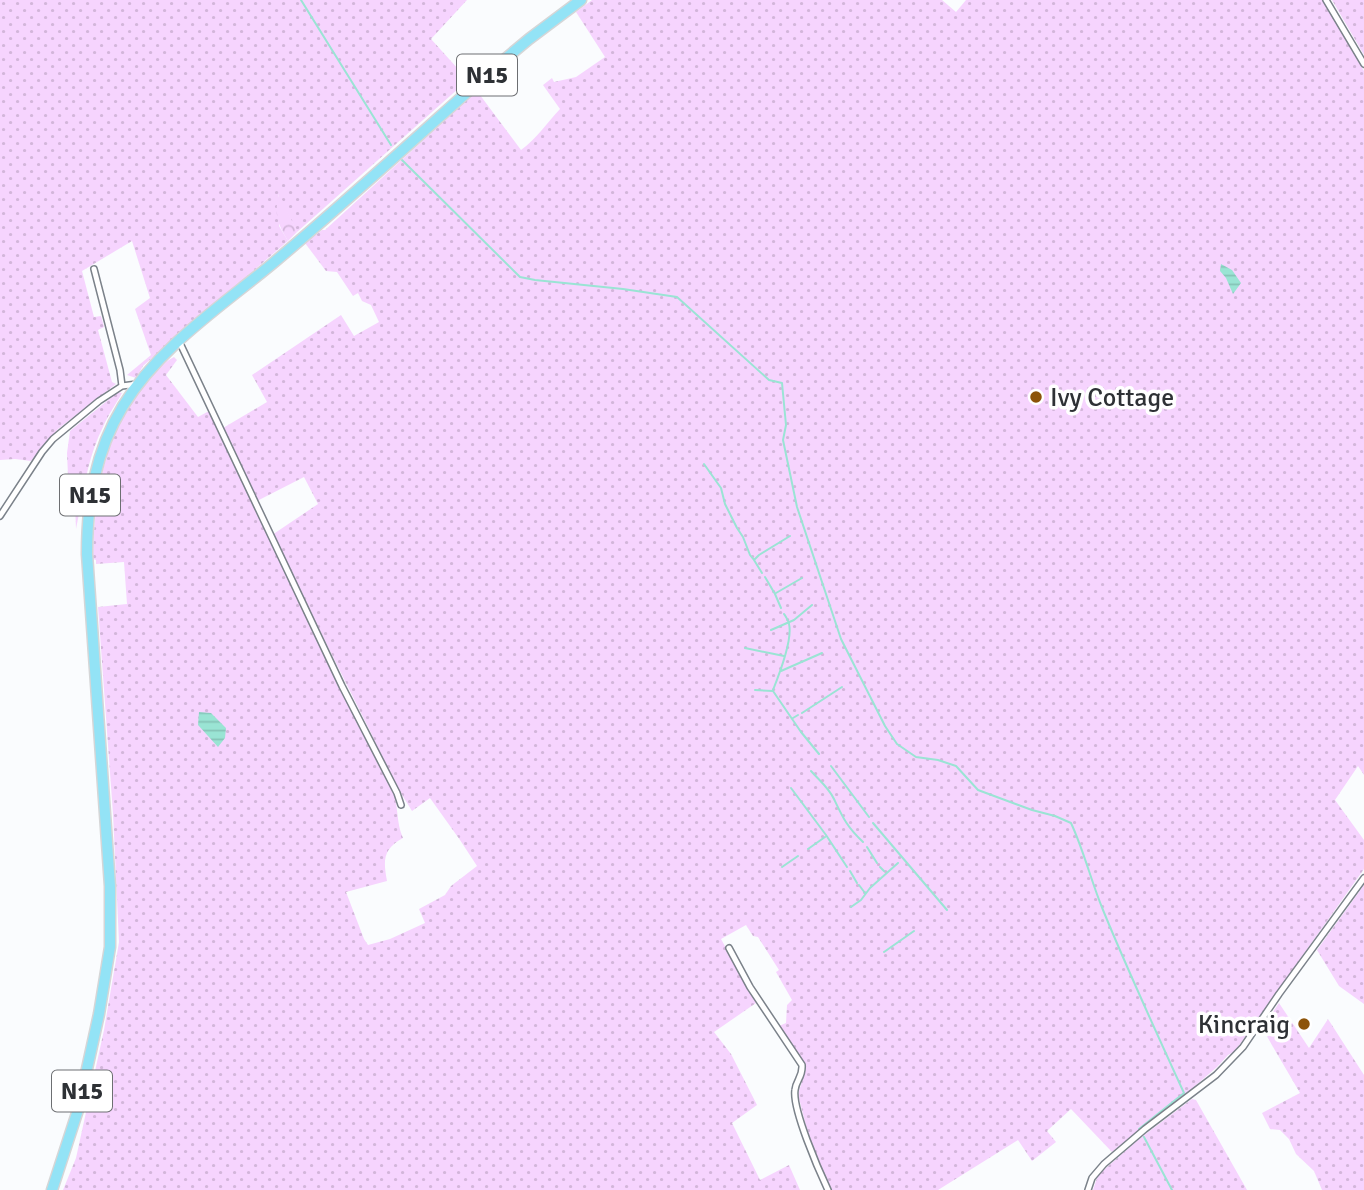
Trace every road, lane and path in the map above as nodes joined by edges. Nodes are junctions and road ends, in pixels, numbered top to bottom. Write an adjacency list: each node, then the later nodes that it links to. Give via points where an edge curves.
1 (580, 0): 5 (highway, N15)
2 (1326, 0): 3 (street)
3 (1364, 64)
4 (94, 269): 7 (street)
5 (178, 341): 6 (highway, N15); 9 (street)
6 (138, 384): 7 (street); 13 (highway, N15, via 110,431 91,488 89,582 110,886 110,947 78,1111)
7 (122, 386): 8 (street, via 53,439)
8 (0, 516)
9 (401, 805)
10 (1364, 878): 12 (street, via 1243,1047 1216,1075 1104,1164)
11 (729, 948): 14 (street, via 802,1065 794,1090 796,1108)
12 (1089, 1187): 15 (street)
13 (52, 1190)
14 (828, 1190)
15 (1080, 1190)

